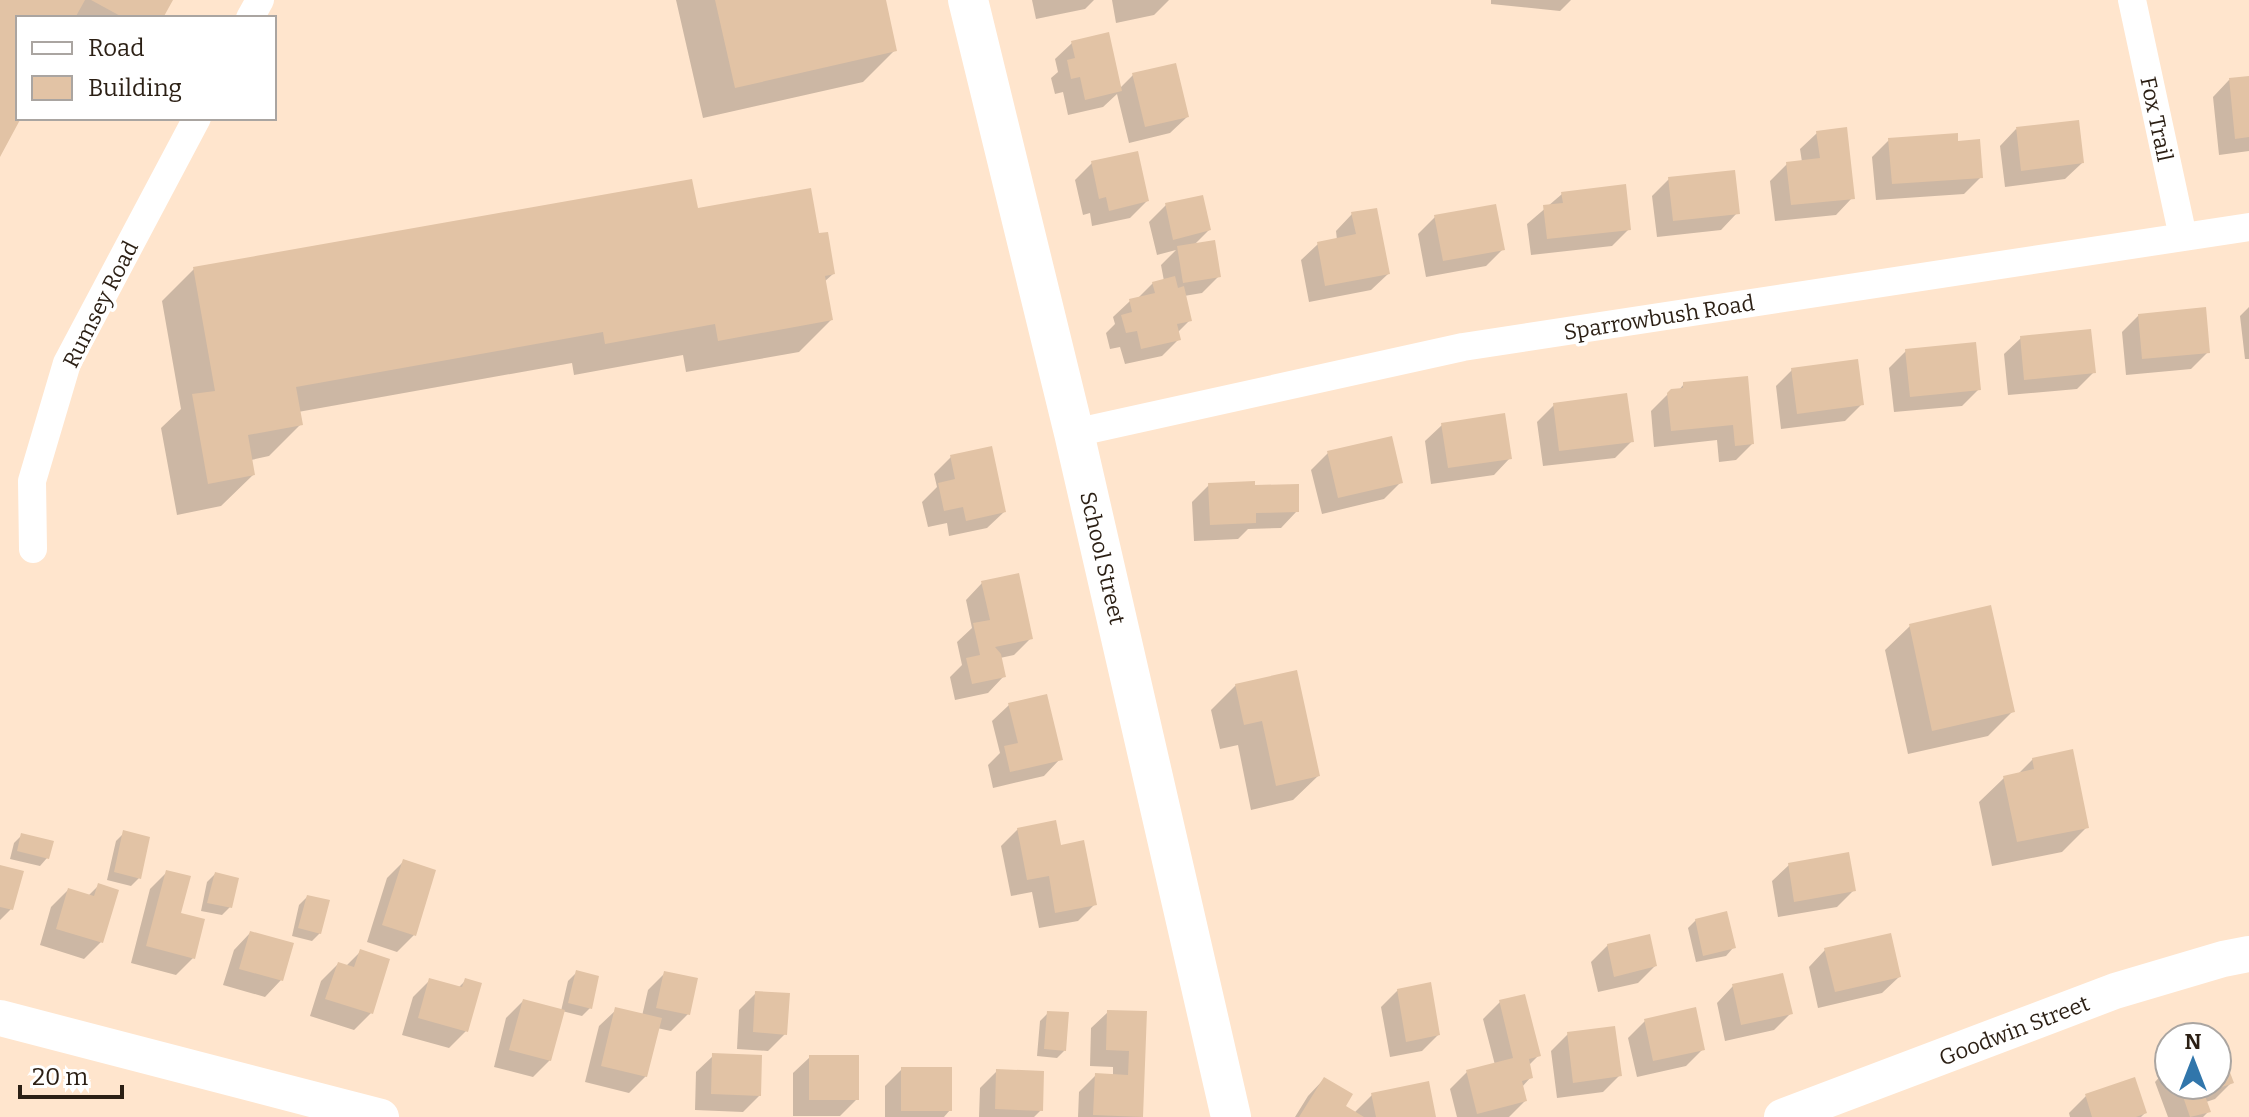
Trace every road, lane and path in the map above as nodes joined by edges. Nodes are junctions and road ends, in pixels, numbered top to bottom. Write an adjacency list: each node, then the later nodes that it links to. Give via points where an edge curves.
1 (968, 0): 6 (main road, School Street)
2 (2132, 0): 5 (street, Fox Trail)
3 (196, 120): 7 (street, Rumsey Road, via 67,363 32,481)
4 (2249, 227): 5 (street, Sparrowbush Road)
5 (2183, 237): 6 (street, Sparrowbush Road, via 1463,347)
6 (1074, 433): 11 (main road, School Street)
7 (33, 549)
8 (2249, 954): 12 (street, Goodwin Street, via 2115,991)
9 (0, 1018): 10 (street)
10 (381, 1117)
11 (1231, 1117)
12 (1782, 1117)

